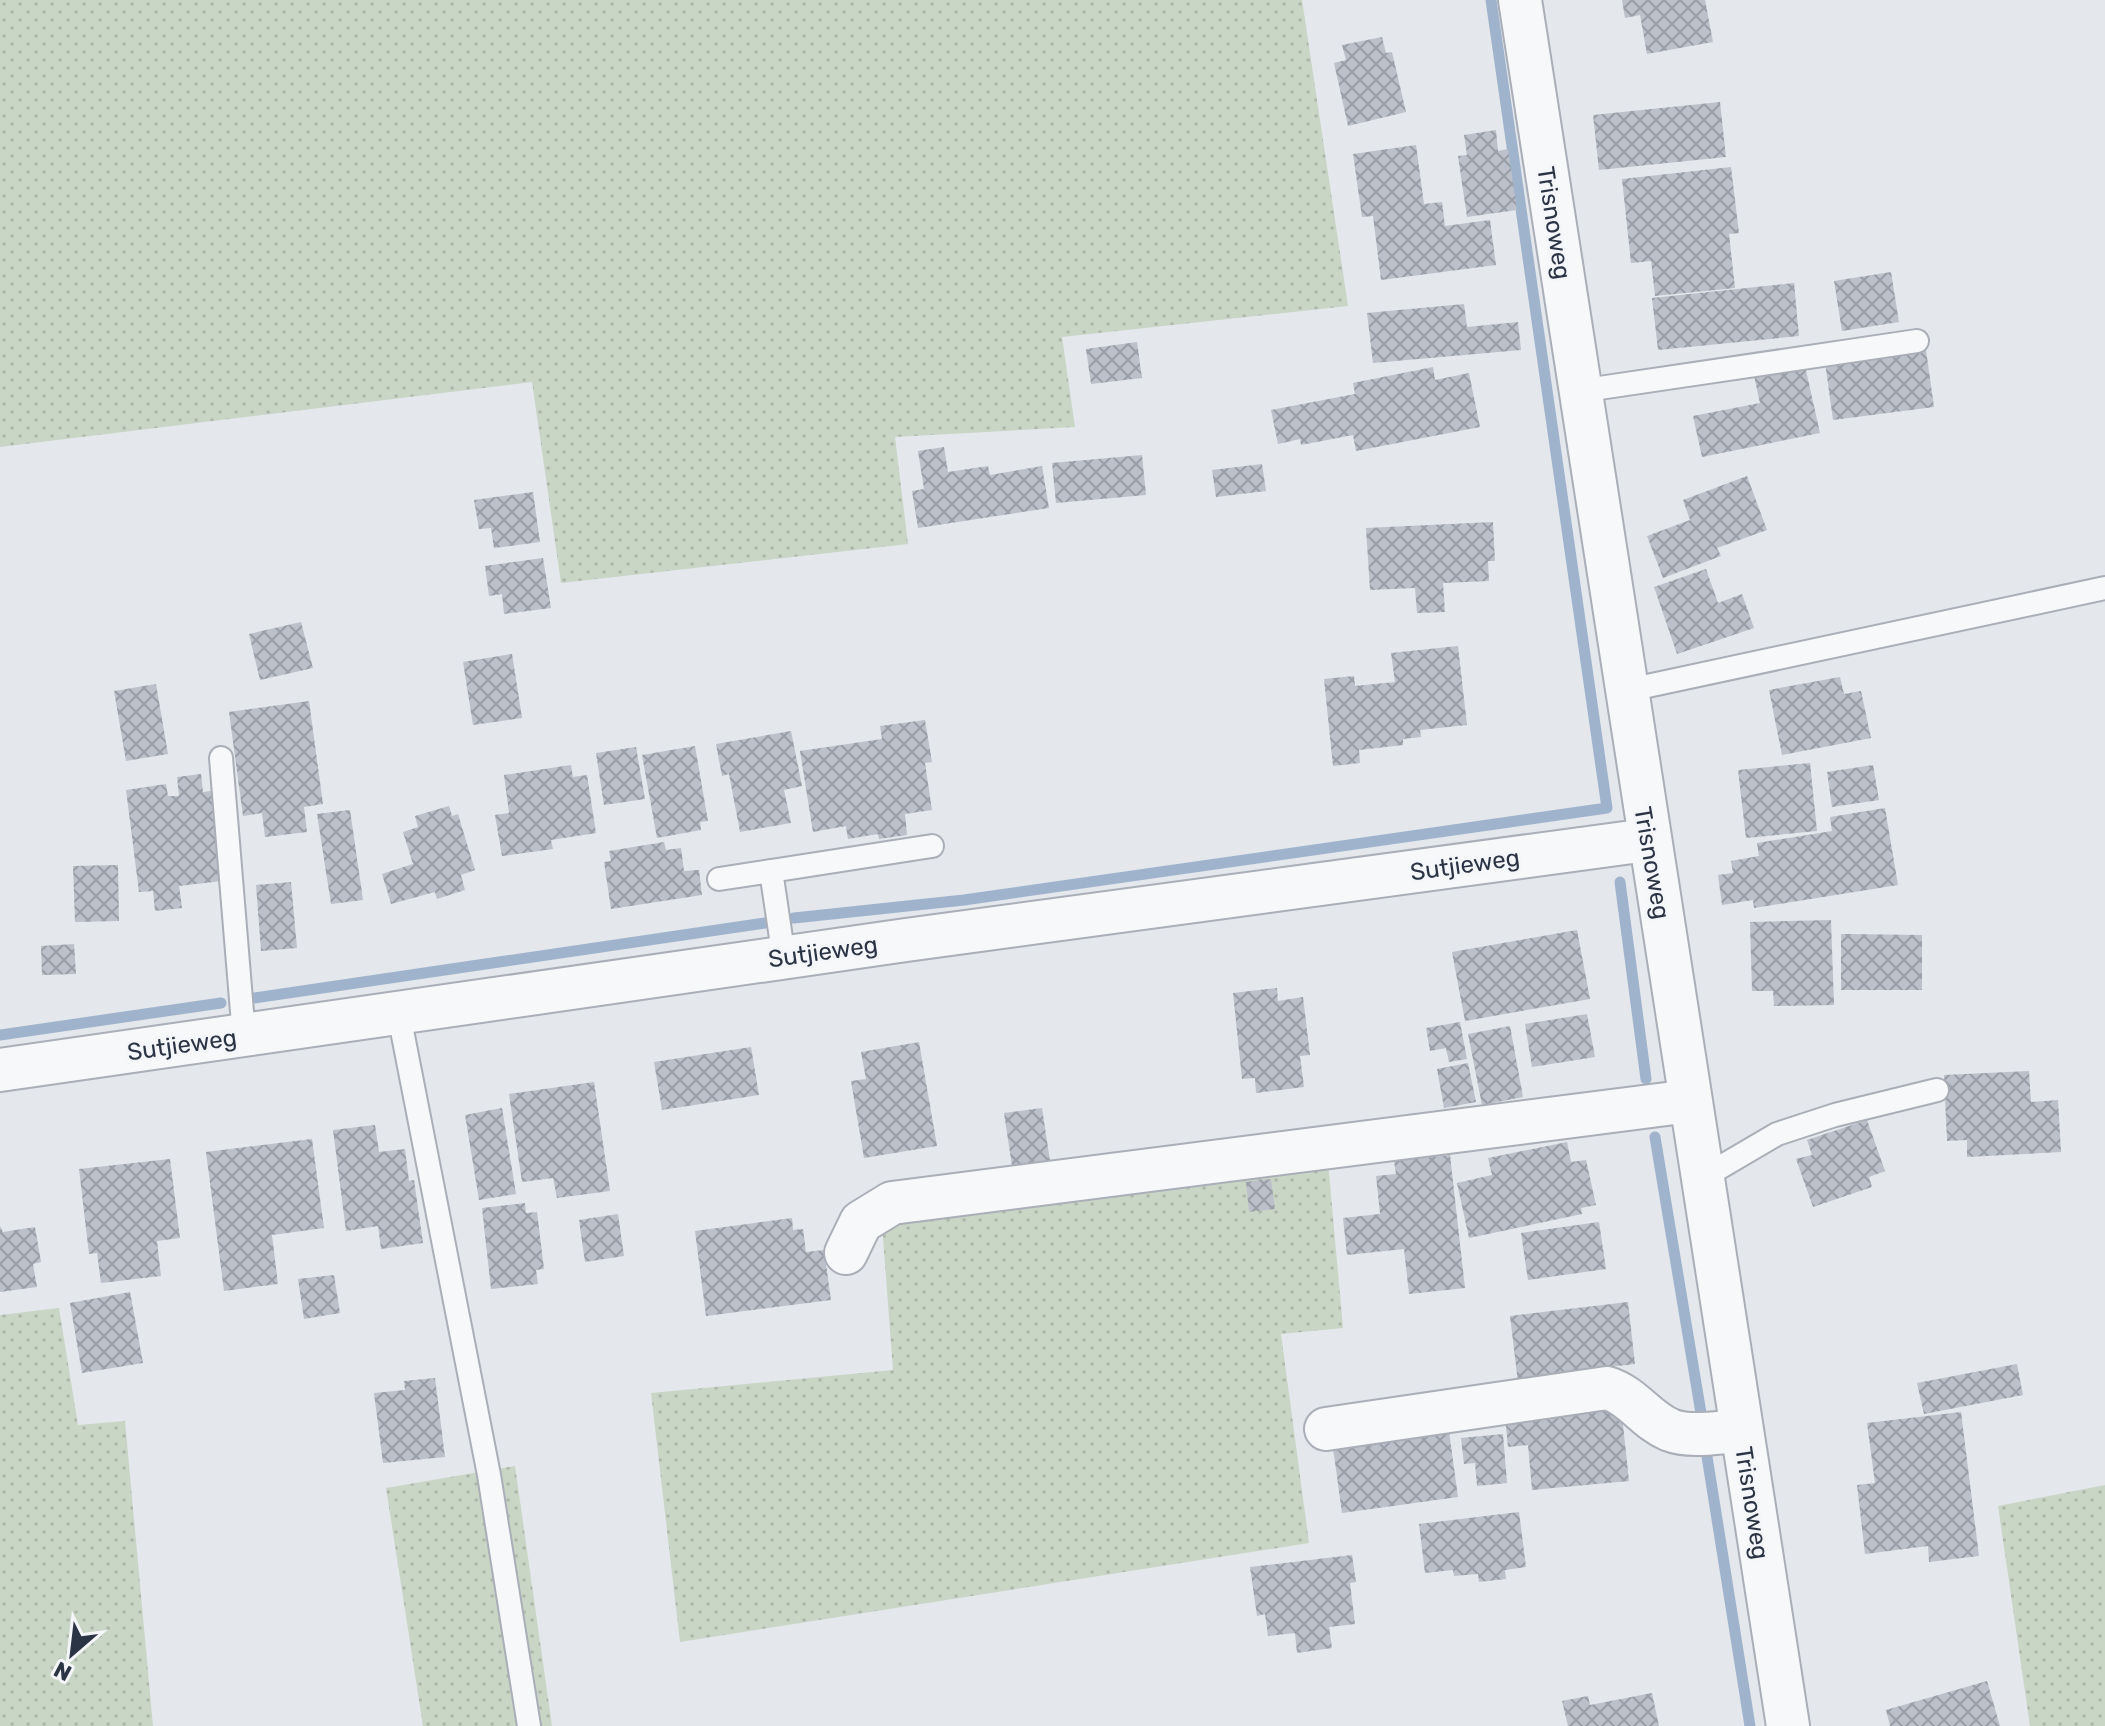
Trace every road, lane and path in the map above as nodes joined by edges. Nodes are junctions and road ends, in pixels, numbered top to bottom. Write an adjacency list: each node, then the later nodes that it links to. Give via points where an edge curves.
1 (1520, 0): 3 (street, Trisnoweg)
2 (1917, 341): 3 (lane)
3 (1579, 391): 5 (street, Trisnoweg)
4 (2105, 588): 5 (lane)
5 (1624, 691): 7 (street, Trisnoweg)
6 (221, 758): 13 (lane)
7 (1647, 840): 11 (street, Sutjieweg); 16 (street, Trisnoweg)
8 (932, 846): 9 (lane)
9 (771, 871): 10 (lane); 11 (lane)
10 (719, 879)
11 (784, 958): 12 (street, Sutjieweg)
12 (399, 1015): 13 (street, Sutjieweg); 21 (lane, via 486,1459)
13 (244, 1036): 14 (street, Sutjieweg)
14 (0, 1070)
15 (1937, 1090): 17 (lane, via 1777,1134)
16 (1690, 1101): 17 (street, Trisnoweg); 18 (street, via 892,1203 861,1222)
17 (1702, 1178): 20 (street, Trisnoweg)
18 (846, 1253)
19 (1326, 1429): 20 (street, via 1607,1388 1621,1392 1670,1430)
20 (1740, 1431): 22 (street, Trisnoweg)
21 (529, 1726)
22 (1788, 1726)

